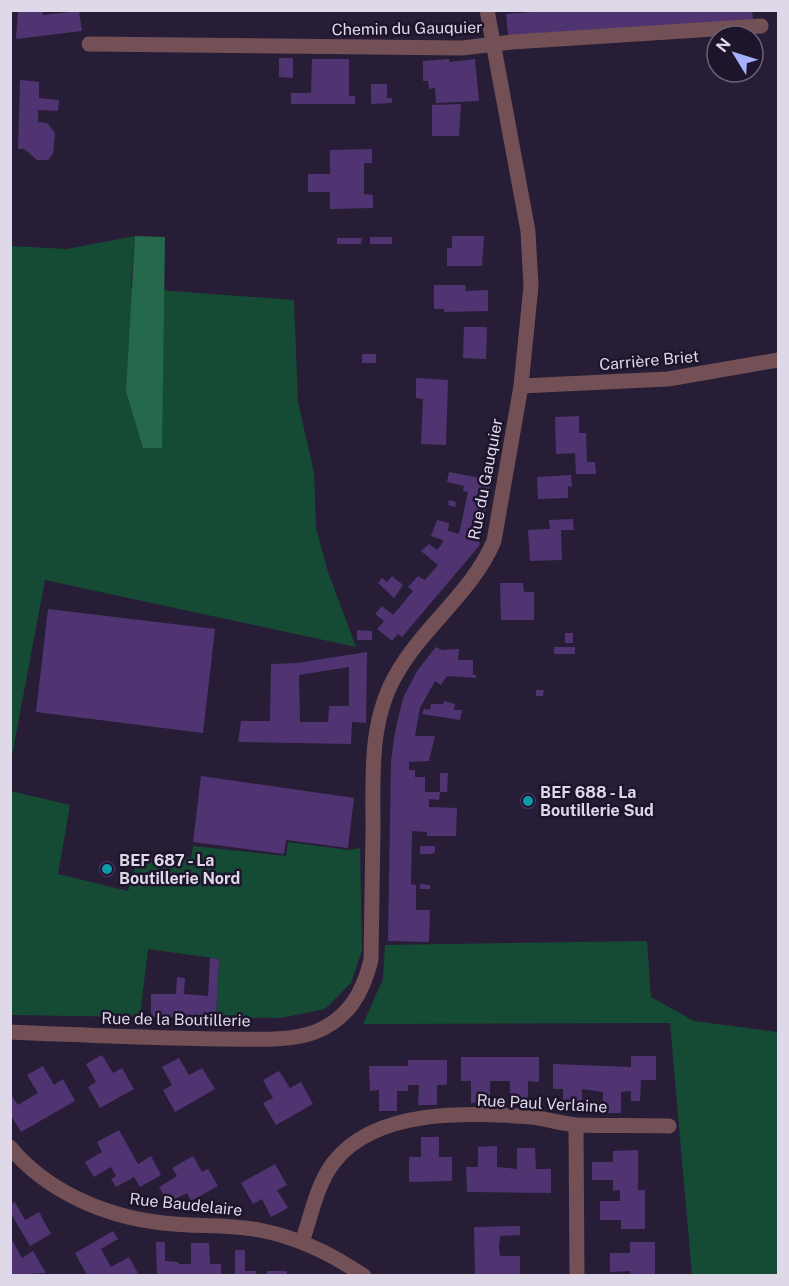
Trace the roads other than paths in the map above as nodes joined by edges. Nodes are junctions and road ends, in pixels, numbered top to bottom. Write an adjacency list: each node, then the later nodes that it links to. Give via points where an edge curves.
1 (487, 10): 4 (street, Rue du Gauquier)
2 (705, 30): 4 (street, Chemin du Gauquier)
3 (89, 44): 4 (street, Chemin du Gauquier, via 462,48)
4 (493, 45): 6 (street, Rue du Gauquier, via 531,259 529,331)
5 (778, 360): 6 (street, Carrière Briet, via 668,379)
6 (521, 386): 7 (street, Rue du Gauquier, via 494,541 405,660 380,712 374,766 371,960 359,997)
7 (337, 1019): 8 (street, Rue de la Boutillerie, via 316,1031 291,1037 151,1038)
8 (10, 1032)
9 (576, 1125): 10 (street, Rue Paul Verlaine); 12 (street, Rue Paul Verlaine, via 532,1117 445,1116 380,1128 351,1144 332,1163); 14 (street)
10 (669, 1126)
11 (12, 1152): 12 (street, Rue Baudelaire, via 61,1189 112,1213 163,1223 260,1230)
12 (302, 1242): 13 (street, Rue Baudelaire)
13 (364, 1275)
14 (578, 1275)

